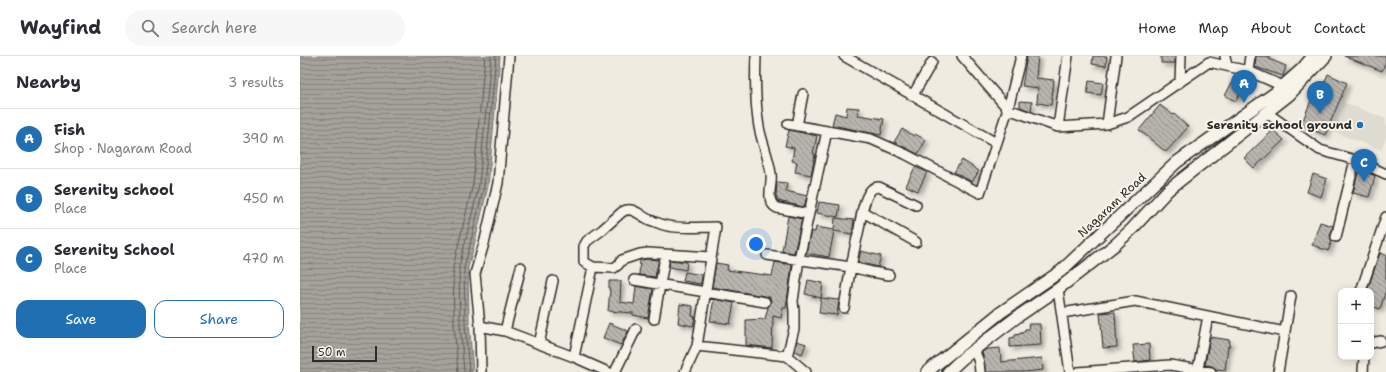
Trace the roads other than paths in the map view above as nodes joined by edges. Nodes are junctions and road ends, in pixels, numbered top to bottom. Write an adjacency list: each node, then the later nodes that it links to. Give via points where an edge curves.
1 (509, 56): 56 (street, via 498,183 475,274)
2 (756, 56): 32 (street, via 755,100 759,128 772,176 771,202 777,208)
3 (844, 56): 19 (street)
4 (962, 56): 20 (street)
5 (1068, 56): 24 (street)
6 (1116, 56): 22 (street)
7 (1181, 56): 16 (street)
8 (1225, 56): 14 (street)
9 (1250, 56): 15 (street)
10 (1313, 56): 17 (main road, Nagaram Road)
11 (1326, 56): 21 (main road, via 1289,95)
12 (1020, 57): 20 (street)
13 (932, 62): 19 (street)
14 (1227, 66): 15 (street); 16 (street, via 1209,62)
15 (1248, 71): 17 (street)
16 (1180, 82): 22 (street, via 1128,117)
17 (1283, 86): 23 (main road, Nagaram Road)
18 (803, 94): 25 (street, via 792,125)
19 (913, 95): 27 (street)
20 (1008, 109): 24 (street); 27 (street)
21 (1267, 113): 26 (main road); 28 (street, via 1320,150)
22 (1107, 124): 24 (street)
23 (1230, 126): 26 (main road); 75 (main road, Nagaram Road, via 1177,162 1061,271 1000,313)
24 (1058, 127)
25 (826, 131): 27 (street, via 870,138 980,193); 32 (street)
26 (1236, 135): 48 (main road, via 1168,190 1116,244)
27 (996, 143)
28 (1355, 160): 29 (street); 34 (street)
29 (1386, 174)
30 (916, 205): 31 (street, via 876,187 870,191)
31 (862, 212): 35 (street); 42 (street)
32 (809, 214): 38 (street)
33 (1386, 216): 47 (street)
34 (1336, 237)
35 (916, 242)
36 (767, 255): 38 (street)
37 (711, 257): 41 (street, via 648,253 622,260 614,268); 41 (street, via 716,227 668,226 648,220 636,211 625,210 584,246 584,262); 49 (street)
38 (799, 259): 42 (street); 65 (street, via 793,301 794,329)
39 (664, 262): 46 (street)
40 (521, 267): 58 (street)
41 (593, 267): 66 (street)
42 (851, 267): 43 (street); 52 (street)
43 (889, 275)
44 (634, 280): 46 (street)
45 (554, 281): 62 (street)
46 (660, 284): 49 (street); 55 (street)
47 (1362, 288)
48 (1058, 289): 53 (street); 64 (main road)
49 (705, 291): 51 (street); 63 (street)
50 (1291, 296): 59 (street)
51 (765, 302)
52 (844, 308)
53 (1062, 313): 54 (street, via 1135,301); 78 (street)
54 (1208, 316): 59 (street); 69 (street)
55 (654, 319)
56 (480, 326): 58 (street); 71 (street)
57 (636, 329): 73 (street)
58 (505, 332): 62 (street)
59 (1285, 332): 81 (street)
60 (1381, 341): 61 (street)
61 (1374, 342)
62 (539, 344): 66 (street)
63 (697, 346): 65 (street); 74 (street)
64 (974, 349): 76 (main road); 77 (street)
65 (787, 356): 70 (street)
66 (574, 357): 72 (street)
67 (1364, 360): 82 (street)
68 (1170, 369): 69 (street); 79 (street)
69 (1198, 370): 80 (street)
70 (804, 371)
71 (481, 372)
72 (608, 372)
73 (615, 372)
74 (685, 372)
75 (928, 372)
76 (948, 372)
77 (980, 372)
78 (1070, 372)
79 (1078, 372)
80 (1211, 372)
81 (1278, 372)
82 (1363, 372)

